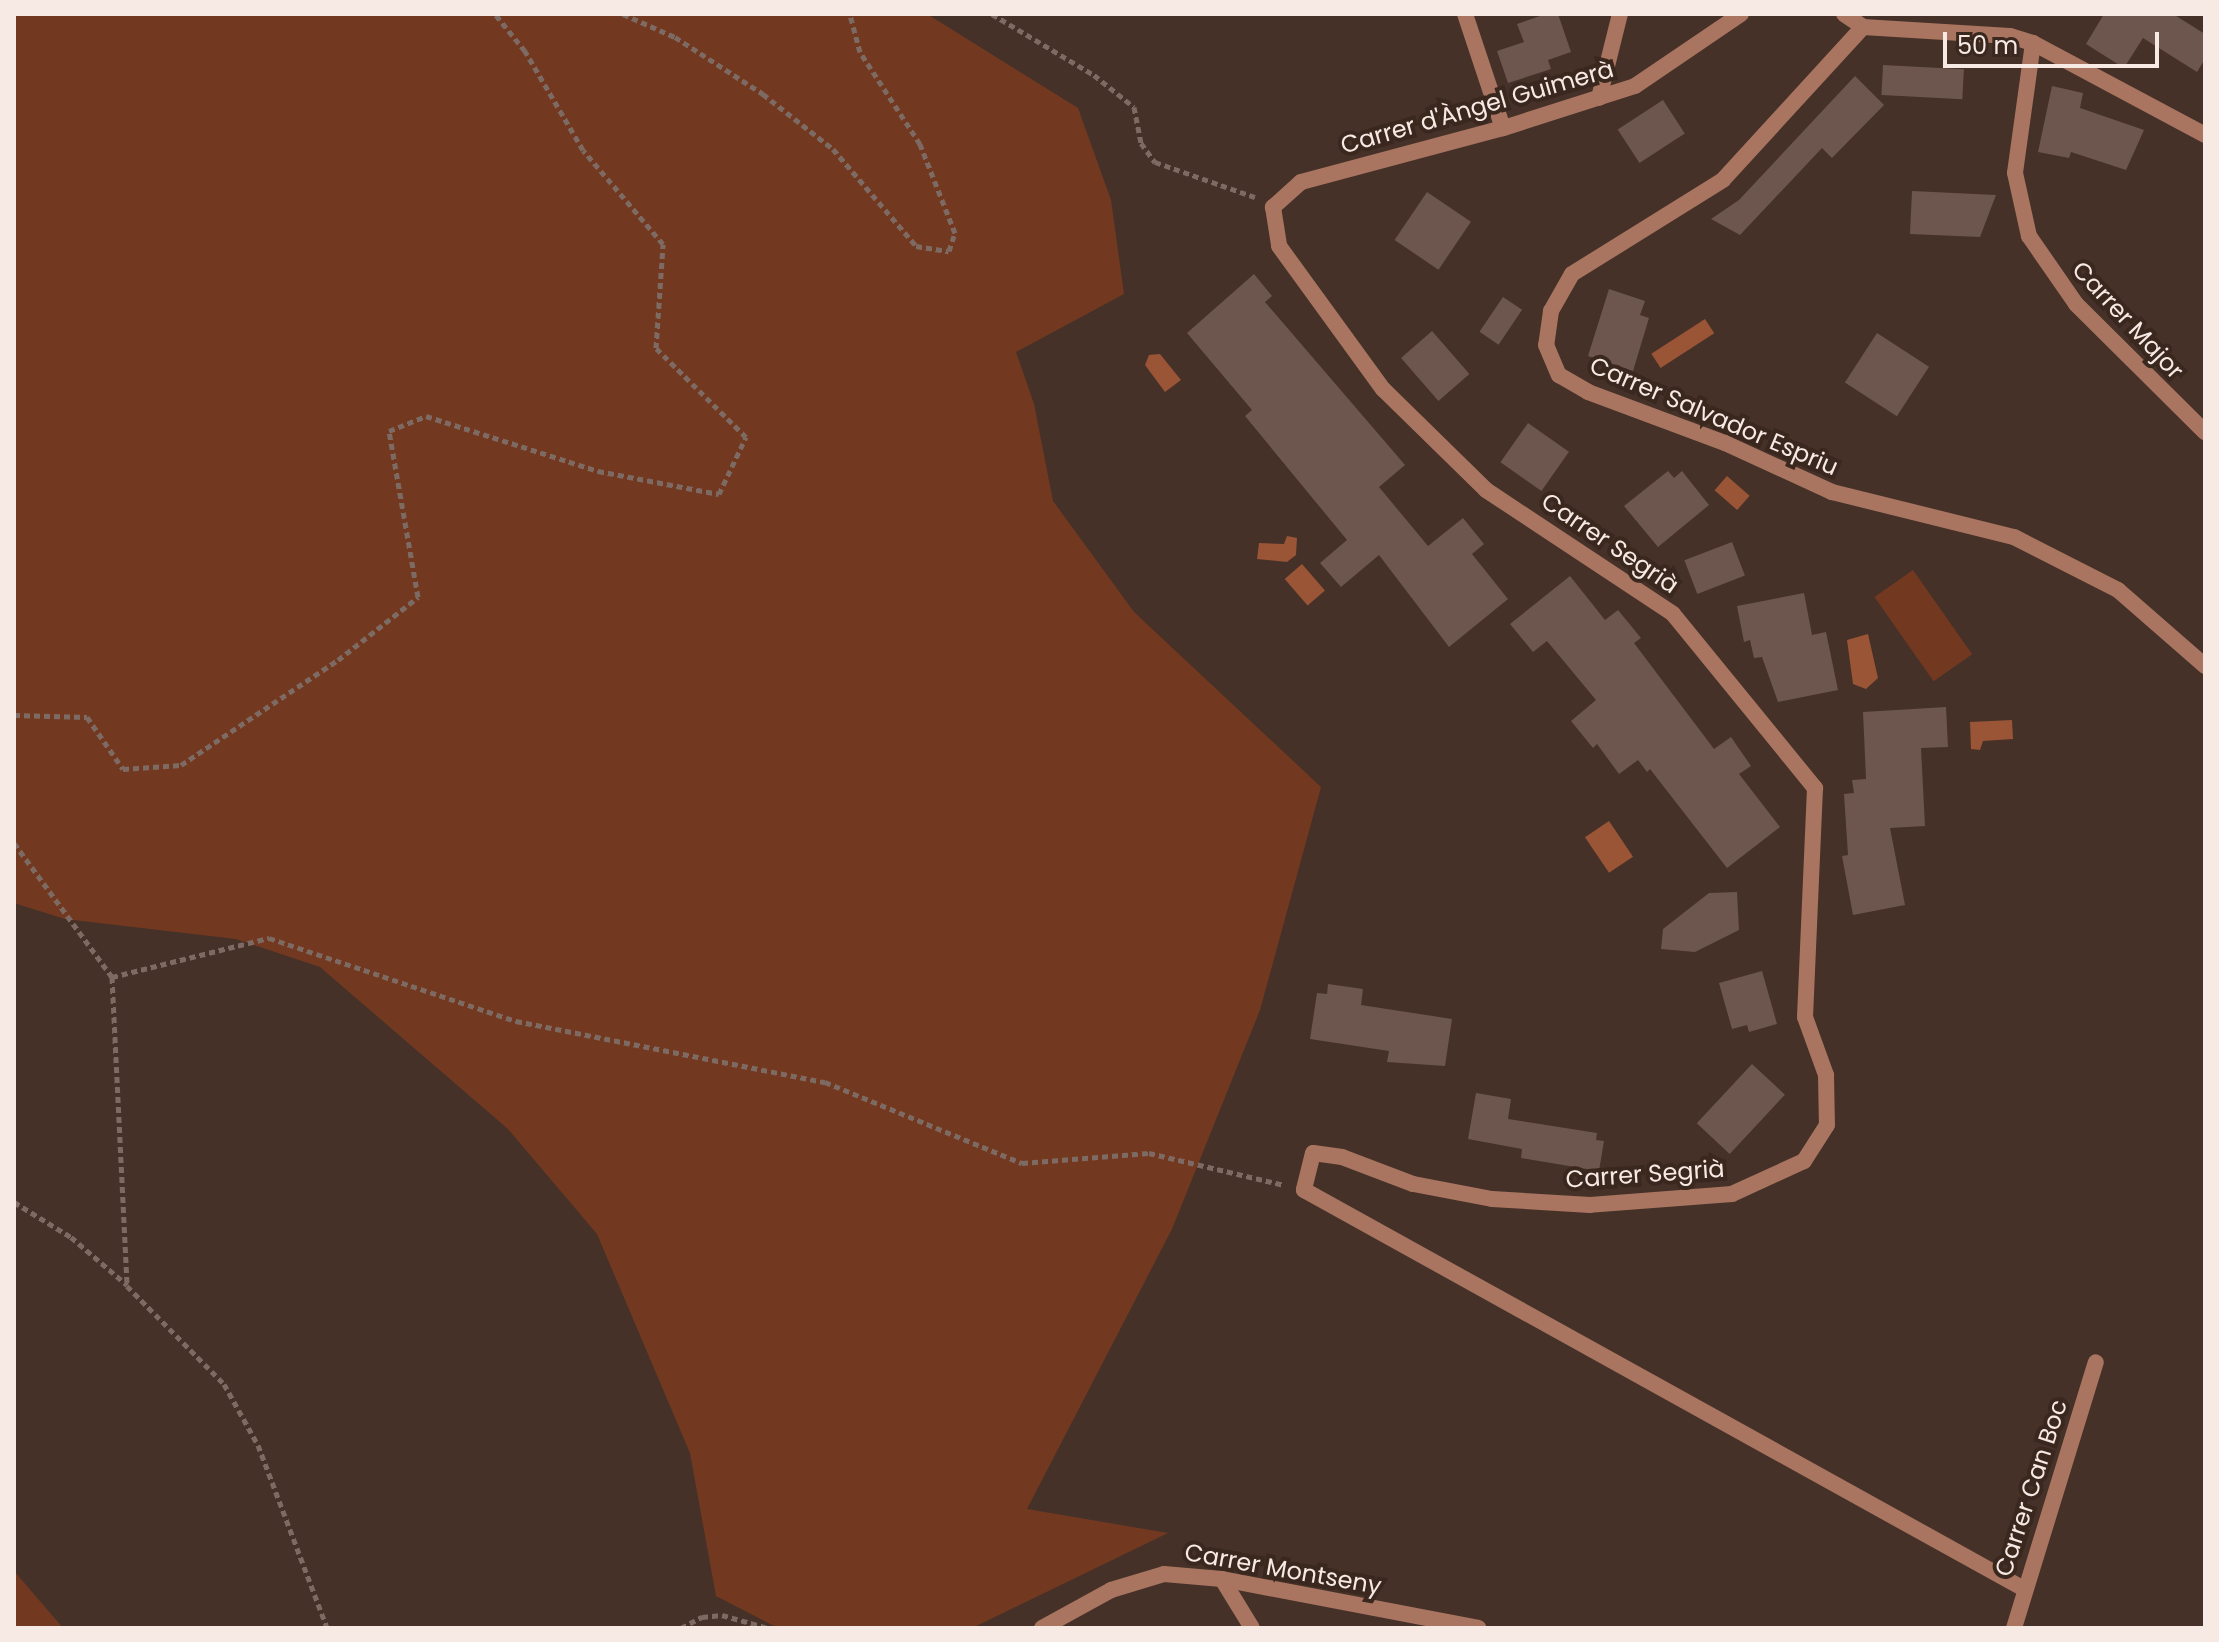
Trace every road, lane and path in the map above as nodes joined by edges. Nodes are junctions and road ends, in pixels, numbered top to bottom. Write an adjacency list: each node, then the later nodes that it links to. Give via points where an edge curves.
1 (495, 14): 17 (path, via 525,51 583,150 663,244 656,348 746,437 719,494 598,471 426,416 389,431 418,597 338,660 181,765 123,769 87,717)
2 (623, 14): 3 (path, via 675,37 763,94 833,149 916,246 949,251 955,233 920,144 860,52)
3 (850, 14)
4 (992, 14): 14 (path, via 1094,75 1134,107 1141,143 1155,162 1238,188)
5 (1465, 14): 12 (street)
6 (1620, 14): 11 (street)
7 (1741, 14): 11 (street, Carrer d'Àngel Guimerà, via 1649,78)
8 (1844, 14): 9 (street)
9 (1863, 27): 10 (street, via 2010,36); 16 (street, Carrer Salvador Espriu, via 1723,180 1572,274 1551,311 1546,345 1559,375 1588,392 1725,443 1832,492 2014,537 2118,590)
10 (2033, 43): 13 (street); 15 (street, Carrer Major, via 2015,173 2029,236 2076,304)
11 (1599, 98): 12 (street, Carrer d'Àngel Guimerà)
12 (1503, 128): 14 (street, Carrer d'Àngel Guimerà, via 1301,182)
13 (2205, 135)
14 (1273, 207): 20 (street, Carrer Segrià, via 1279,246 1383,389 1486,490 1673,614 1815,788 1805,1017 1826,1075 1827,1125 1804,1161 1732,1194 1590,1205 1492,1199 1413,1184 1342,1157 1313,1153)
15 (2205, 432)
16 (2205, 666)
17 (14, 715)
18 (14, 843): 19 (path)
19 (112, 977): 20 (path, via 269,938 516,1021 825,1082 1022,1163 1149,1153); 22 (path)
20 (1304, 1190): 25 (street)
21 (14, 1202): 22 (path, via 71,1237)
22 (127, 1286): 26 (path, via 224,1384 258,1445)
23 (2096, 1362): 25 (street, Carrer Can Boc)
24 (1222, 1579): 29 (street, Carrer Montseny, via 1164,1574 1111,1590); 30 (street); 31 (street, Carrer Montseny)
25 (2024, 1589): 32 (street, Carrer Can Boc)
26 (327, 1628)
27 (681, 1628): 28 (path, via 702,1617 722,1615)
28 (768, 1628)
29 (1042, 1628)
30 (1252, 1628)
31 (1478, 1628)
32 (2014, 1628)

